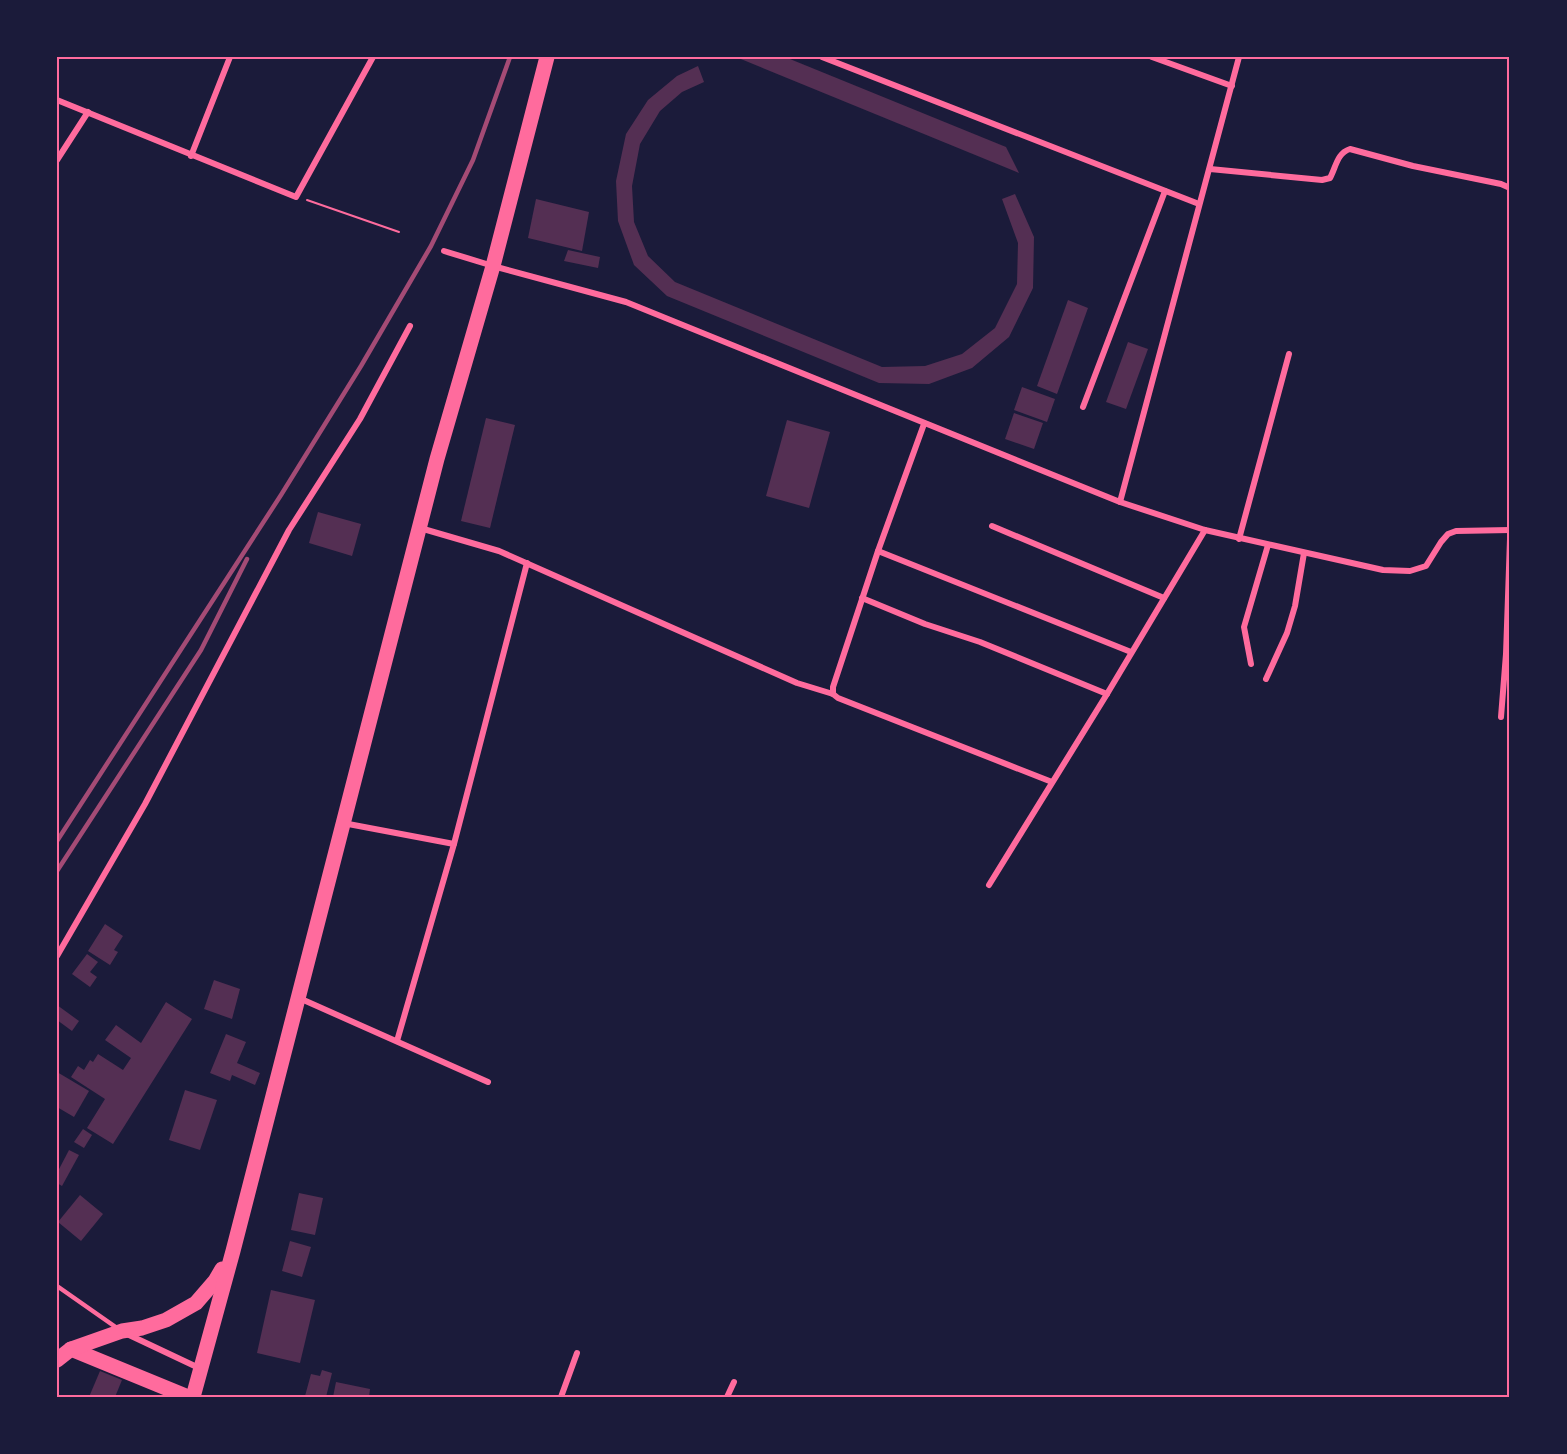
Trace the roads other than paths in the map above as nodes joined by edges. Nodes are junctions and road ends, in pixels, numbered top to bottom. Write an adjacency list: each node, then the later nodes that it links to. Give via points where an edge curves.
1 (230, 57): 10 (street)
2 (373, 57): 10 (street, via 296,196)
3 (547, 57): 17 (highway)
4 (822, 57): 14 (street)
5 (1152, 57): 7 (street)
6 (1239, 57): 7 (street)
7 (1232, 86): 12 (street)
8 (57, 100): 9 (street)
9 (88, 112): 10 (street); 11 (street)
10 (191, 156)
11 (57, 160)
12 (1210, 169): 13 (street, via 1322,180 1330,178 1339,156 1350,149); 15 (street)
13 (1510, 188)
14 (1165, 190): 15 (street); 20 (street)
15 (1199, 204): 22 (street)
16 (444, 251): 17 (street)
17 (493, 266): 21 (street, via 626,302); 24 (highway)
18 (410, 326): 45 (street, via 360,419 289,530 145,804)
19 (1289, 354): 27 (street)
20 (1083, 407)
21 (924, 424): 22 (street); 30 (street)
22 (1120, 502): 25 (street)
23 (992, 526): 34 (street)
24 (420, 528): 32 (street); 42 (highway)
25 (1205, 530): 27 (street); 34 (street)
26 (1510, 530): 31 (street, via 1456,531 1441,542 1426,566 1410,571 1383,570)
27 (1239, 539): 29 (street)
28 (1510, 539): 40 (street)
29 (1268, 545): 31 (street); 36 (street, via 1244,627)
30 (878, 550): 33 (street); 35 (street)
31 (1304, 553): 37 (street, via 1287,633)
32 (527, 563): 38 (street, via 756,666); 43 (street)
33 (862, 598): 38 (street); 39 (street)
34 (1164, 598): 35 (street)
35 (1131, 652): 39 (street)
36 (1251, 664)
37 (1266, 679)
38 (833, 694): 41 (street)
39 (1107, 694): 41 (street)
40 (1500, 717)
41 (1052, 782): 44 (street)
42 (343, 823): 43 (street); 46 (highway)
43 (454, 844): 47 (street)
44 (989, 885)
45 (57, 956)
46 (298, 998): 47 (street); 49 (highway)
47 (397, 1041): 48 (street)
48 (488, 1082)
49 (232, 1251): 51 (highway, via 215,1281 196,1303 166,1320); 55 (highway)
50 (57, 1286): 51 (lane)
51 (122, 1331): 52 (highway); 55 (street)
52 (71, 1349): 54 (highway); 57 (highway)
53 (577, 1353): 58 (street)
54 (57, 1360)
55 (200, 1368): 57 (highway)
56 (734, 1382): 59 (street)
57 (191, 1397)
58 (561, 1397)
59 (727, 1397)

